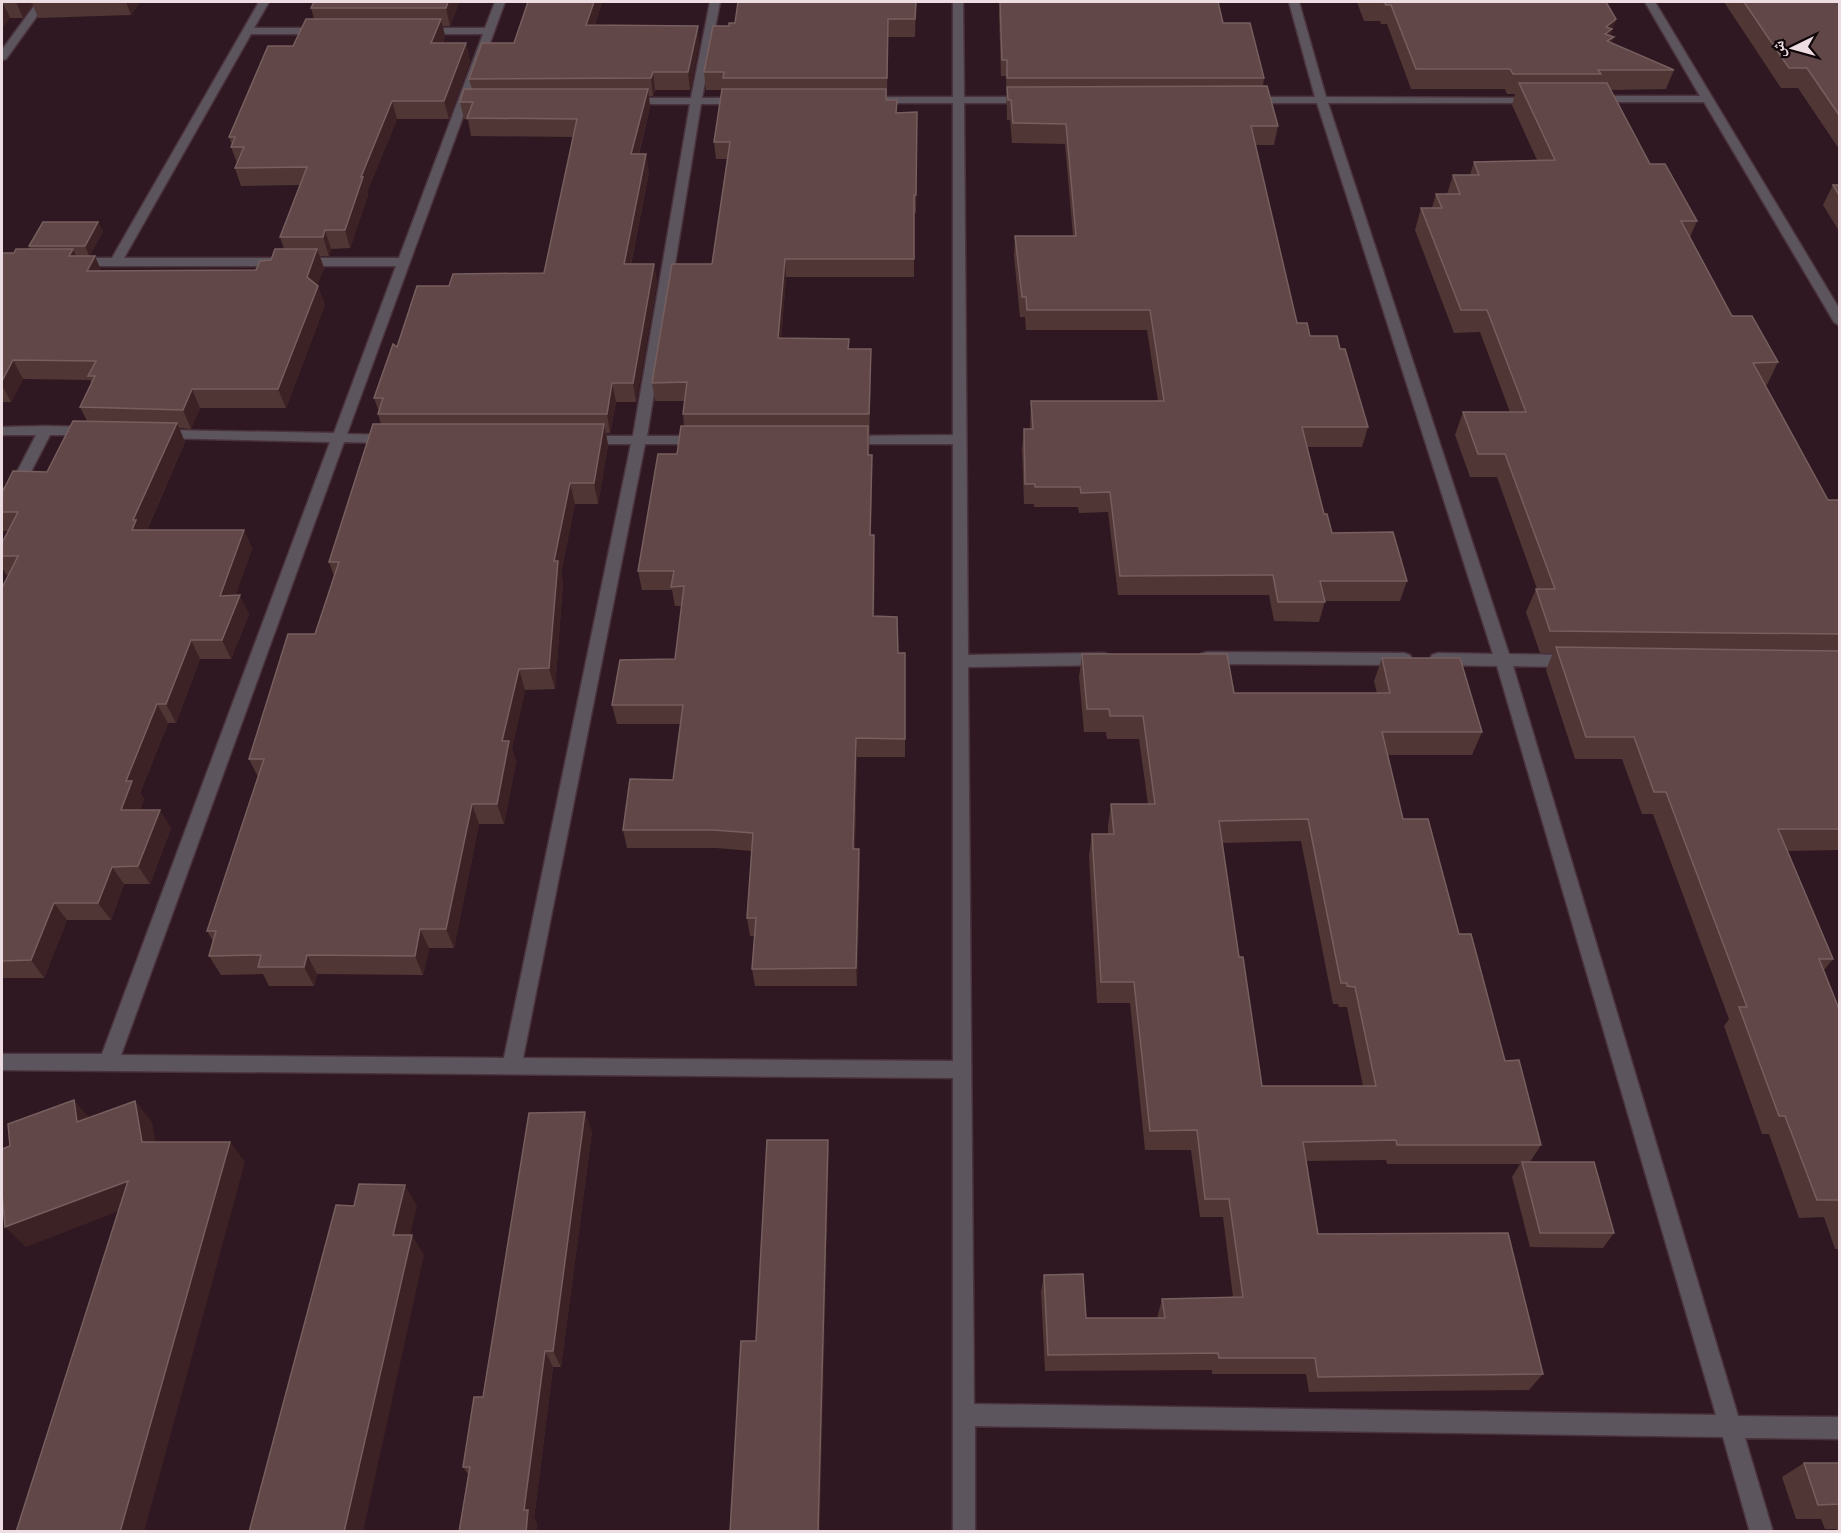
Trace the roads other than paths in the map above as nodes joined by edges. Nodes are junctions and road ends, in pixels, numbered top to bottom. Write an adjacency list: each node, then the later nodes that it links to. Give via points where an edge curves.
1 (42, 2): 12 (street)
2 (264, 2): 8 (street)
3 (500, 2): 11 (street)
4 (715, 2): 22 (street)
5 (958, 2): 13 (street)
6 (1294, 2): 19 (street)
7 (1650, 2): 15 (street)
8 (248, 31): 9 (street); 24 (street)
9 (328, 31)
10 (409, 31): 11 (street)
11 (489, 31): 26 (street, via 468,102)
12 (2, 57)
13 (958, 99): 16 (street); 17 (street); 34 (street)
14 (1578, 99): 15 (street)
15 (1707, 99): 27 (street)
16 (863, 100)
17 (1040, 100)
18 (1239, 100): 19 (street)
19 (1321, 100): 20 (street); 42 (street)
20 (1543, 100)
21 (614, 101): 22 (street)
22 (696, 101): 23 (street); 38 (street)
23 (755, 101)
24 (116, 261): 25 (street); 26 (street)
25 (59, 262)
26 (404, 262): 32 (street)
27 (1838, 317)
28 (46, 430): 29 (street); 30 (street); 39 (street)
29 (2, 431)
30 (104, 432)
31 (151, 433): 32 (street)
32 (338, 439): 33 (street); 46 (street)
33 (408, 439)
34 (960, 439): 37 (street); 43 (street)
35 (570, 440): 38 (street)
36 (711, 440): 38 (street)
37 (829, 440)
38 (639, 441): 47 (street)
39 (2, 514)
40 (1186, 658): 42 (street)
41 (1115, 659): 43 (street)
42 (1503, 660): 44 (street); 50 (street)
43 (960, 661): 48 (street)
44 (1584, 661)
45 (2, 1062): 46 (street)
46 (108, 1063): 47 (street)
47 (512, 1066): 48 (street)
48 (962, 1070): 49 (street)
49 (963, 1415): 50 (street); 52 (street)
50 (1731, 1428): 51 (street); 53 (street)
51 (1839, 1428)
52 (964, 1532)
53 (1762, 1532)

